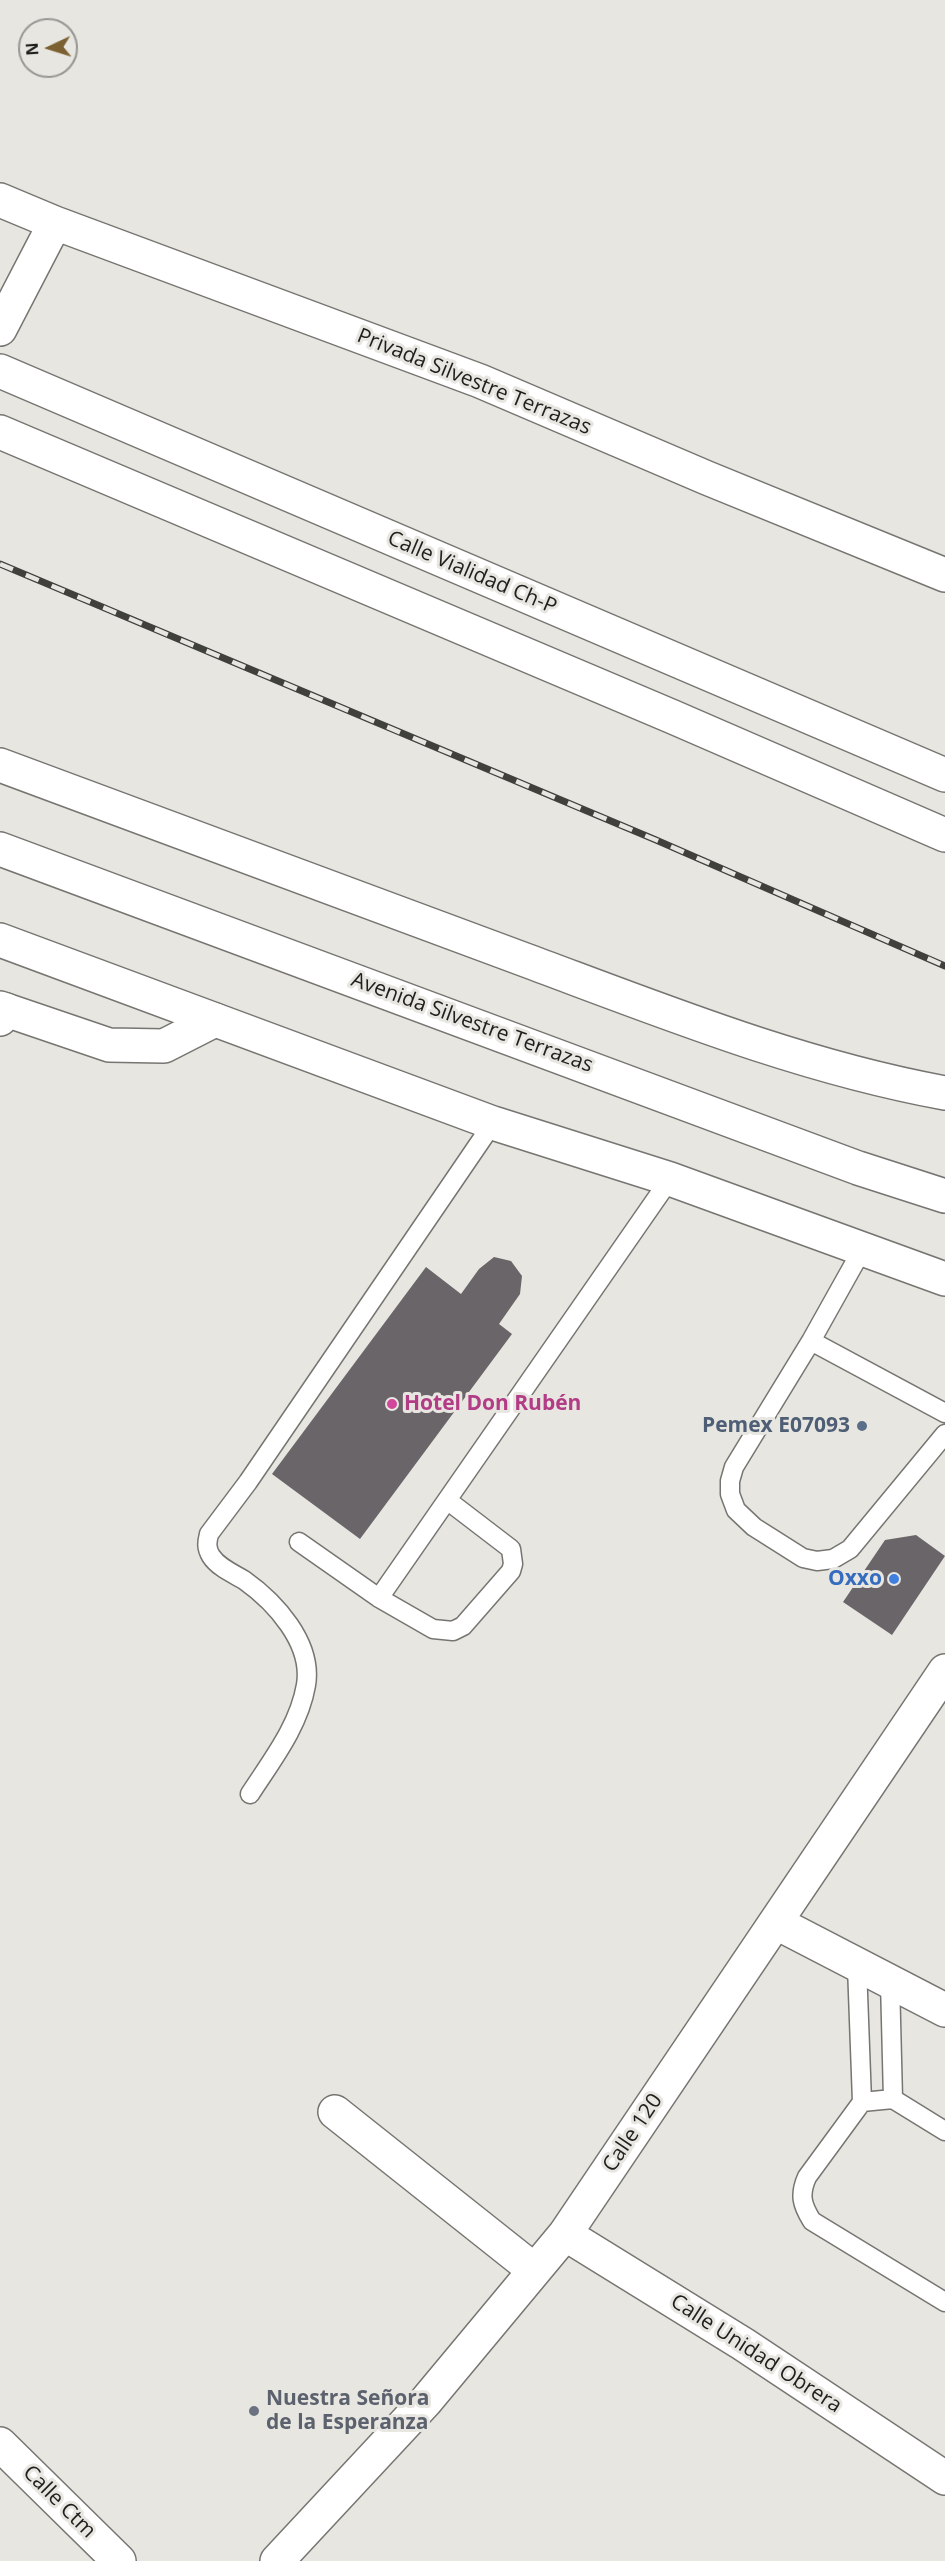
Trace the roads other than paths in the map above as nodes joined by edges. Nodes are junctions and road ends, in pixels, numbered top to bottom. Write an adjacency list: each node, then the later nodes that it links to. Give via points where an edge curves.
1 (0, 200): 2 (main road, Privada Silvestre Terrazas)
2 (56, 223): 3 (main road); 6 (main road, Privada Silvestre Terrazas, via 480,381)
3 (0, 328)
4 (0, 371): 8 (main road, Calle Vialidad Ch-P)
5 (0, 432): 9 (main road)
6 (945, 574)
7 (0, 765): 14 (main road, via 769,1048 896,1084)
8 (945, 775)
9 (945, 836)
10 (0, 849): 17 (main road, Avenida Silvestre Terrazas, via 858,1168)
11 (0, 940): 13 (main road)
12 (2, 1012): 13 (main road, via 109,1045 164,1046)
13 (215, 1020): 15 (main road)
14 (945, 1093)
15 (493, 1123): 16 (main road); 27 (lane, via 209,1534 206,1544 210,1554 281,1614 304,1660 306,1683 301,1705 290,1731)
16 (670, 1179): 18 (main road); 23 (lane)
17 (945, 1196)
18 (863, 1248): 19 (main road); 20 (lane)
19 (944, 1277)
20 (811, 1341): 21 (lane); 22 (lane, via 734,1467 730,1494 736,1510 754,1527 803,1558 833,1559 850,1549)
21 (945, 1413)
22 (945, 1434)
23 (447, 1500): 25 (lane); 25 (lane, via 511,1549 511,1571 464,1626 453,1631 433,1629)
24 (299, 1542): 25 (lane)
25 (379, 1598)
26 (945, 1671): 28 (main road, Calle 120)
27 (250, 1794)
28 (777, 1923): 29 (main road); 36 (main road, Calle 120)
29 (857, 1966): 30 (main road); 33 (lane)
30 (890, 1981): 31 (main road); 32 (lane)
31 (945, 2010)
32 (893, 2099): 33 (lane); 35 (lane)
33 (862, 2102): 38 (lane, via 807,2177 801,2190 802,2205 812,2221)
34 (335, 2112): 37 (main road)
35 (945, 2131)
36 (565, 2234): 37 (main road, Calle 120); 40 (main road, Calle Unidad Obrera, via 743,2344)
37 (534, 2270): 42 (main road, Calle 120, via 426,2401)
38 (945, 2302)
39 (0, 2444): 41 (main road, Calle Ctm)
40 (945, 2478)
41 (118, 2561)
42 (277, 2561)

